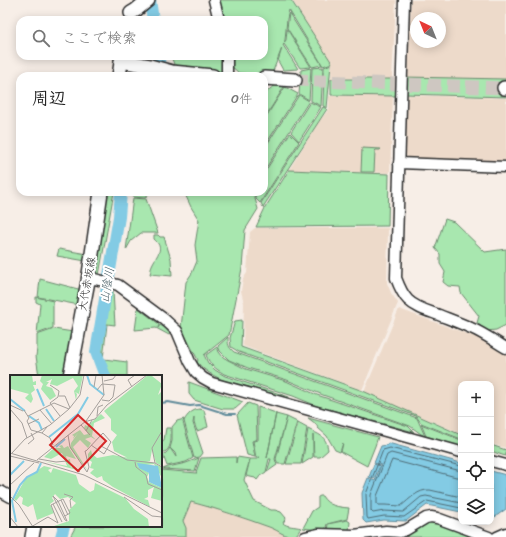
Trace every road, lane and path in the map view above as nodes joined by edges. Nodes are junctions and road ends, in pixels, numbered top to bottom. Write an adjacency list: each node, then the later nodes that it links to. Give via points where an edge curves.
1 (148, 0): 4 (main road)
2 (214, 0): 5 (street)
3 (404, 0): 14 (street)
4 (132, 11)
5 (218, 16)
6 (122, 60): 9 (main road)
7 (126, 60): 10 (main road)
8 (227, 60): 11 (street)
9 (120, 72)
10 (172, 72)
11 (227, 72)
12 (268, 78): 13 (main road)
13 (295, 80)
14 (399, 163): 15 (street); 18 (street, via 396,278 403,294 421,309 471,328)
15 (506, 167)
16 (101, 196): 17 (main road, 大代赤坂線)
17 (91, 280): 19 (main road, 大代赤坂線); 20 (street, via 118,285 168,323 177,331 196,372 212,383)
18 (506, 348)
19 (70, 375)
20 (458, 451)
21 (494, 462): 22 (street)
22 (506, 465)
23 (0, 491): 24 (street)
24 (10, 496)
25 (34, 527): 27 (main road)
26 (506, 533): 30 (street)
27 (32, 537)
28 (305, 537): 29 (street, via 318,534 354,535 386,531 395,533 431,517)
29 (489, 537)
30 (498, 537)

